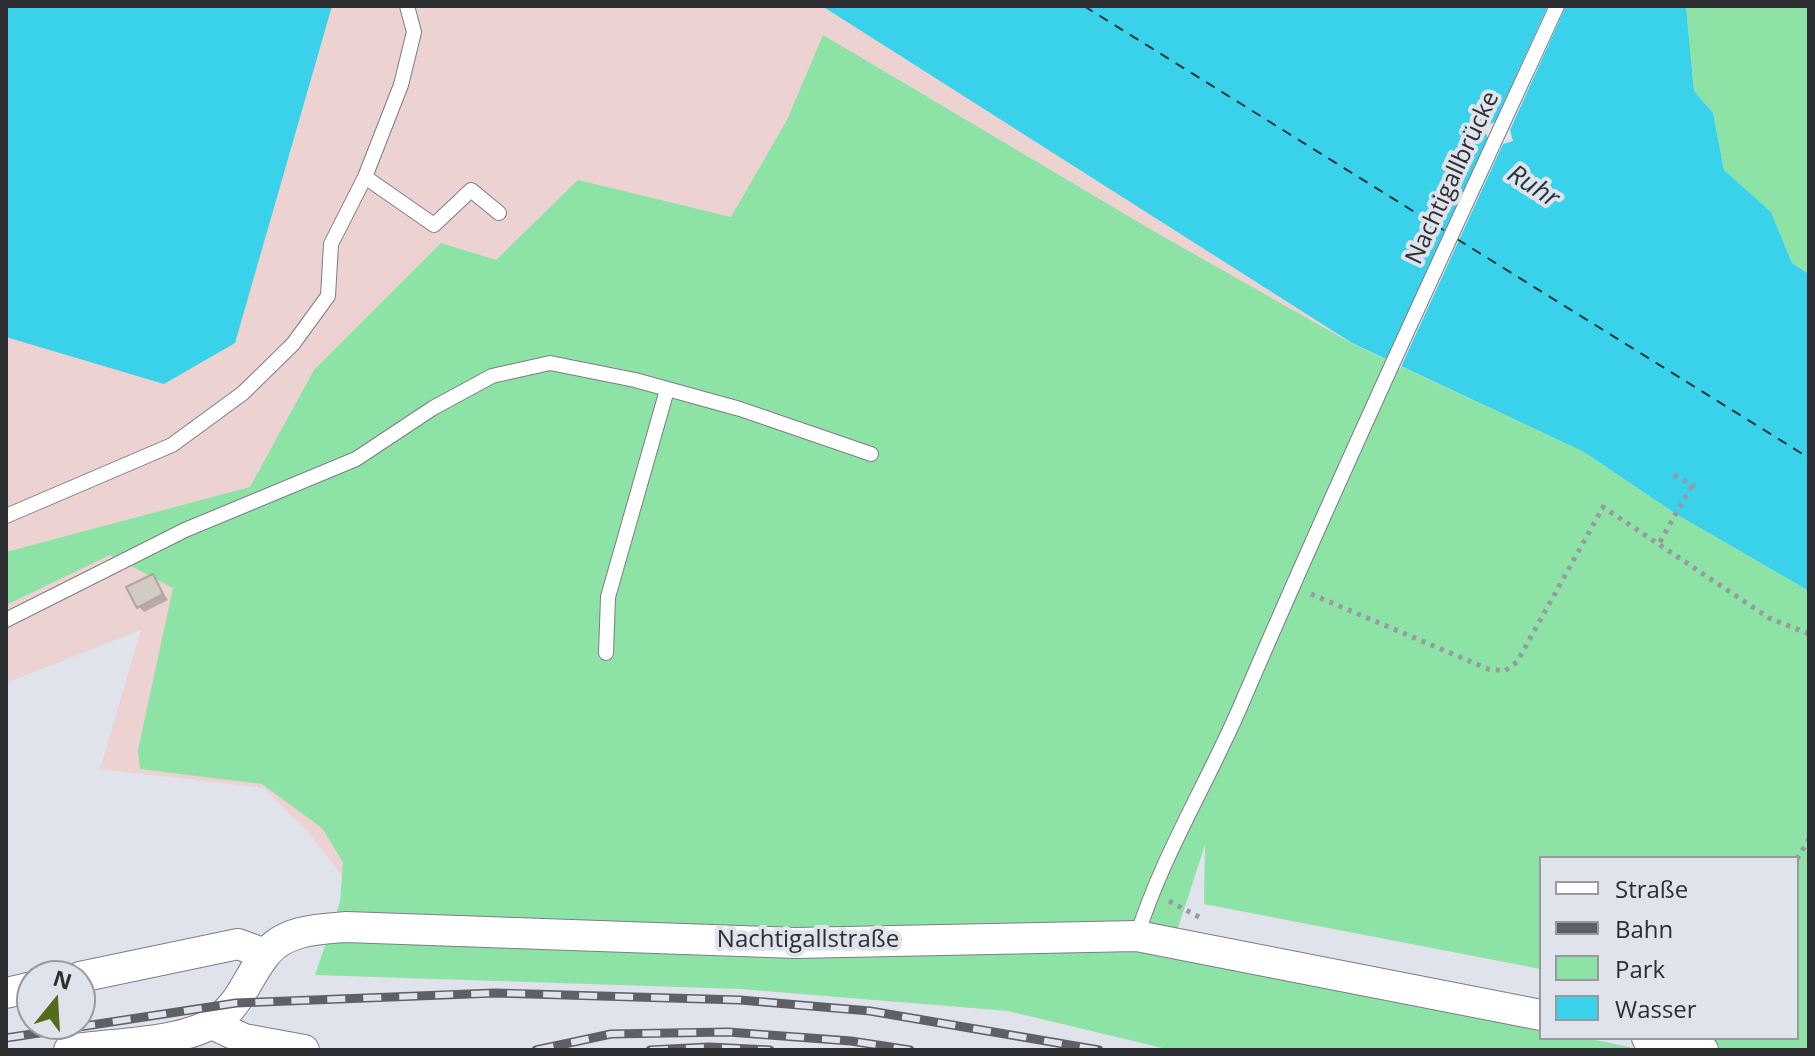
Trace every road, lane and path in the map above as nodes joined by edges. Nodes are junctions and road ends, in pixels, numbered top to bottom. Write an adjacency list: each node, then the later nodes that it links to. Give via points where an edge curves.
1 (1557, 6): 16 (lane, Nachtigallbrücke, via 1219,757 1148,900)
2 (412, 8): 3 (lane, via 414,32 401,85)
3 (365, 177): 4 (lane, via 434,225 471,190); 10 (lane, via 331,244 328,296 293,344 243,393 172,445)
4 (499, 213)
5 (667, 390): 6 (lane); 13 (lane, via 550,363 492,376 356,459 185,530); 15 (lane, via 608,597)
6 (871, 454)
7 (1674, 475): 8 (path)
8 (1692, 485): 9 (path); 11 (path)
9 (1699, 489)
10 (6, 516)
11 (1660, 542): 12 (path, via 1603,507 1517,662 1505,671 1488,669); 14 (path, via 1769,618)
12 (1329, 601)
13 (6, 620)
14 (1809, 634)
15 (606, 653)
16 (1137, 936): 17 (street, Nachtigallstraße, via 796,943 346,927 309,929); 19 (street, Nachtigallstraße)
17 (265, 954): 18 (street, via 238,944); 20 (street, via 236,1003)
18 (96, 974)
19 (1539, 1015)
20 (212, 1024): 22 (street); 23 (street, via 244,1039)
21 (1656, 1040): 24 (street)
22 (69, 1050)
23 (304, 1050)
24 (1703, 1050)

